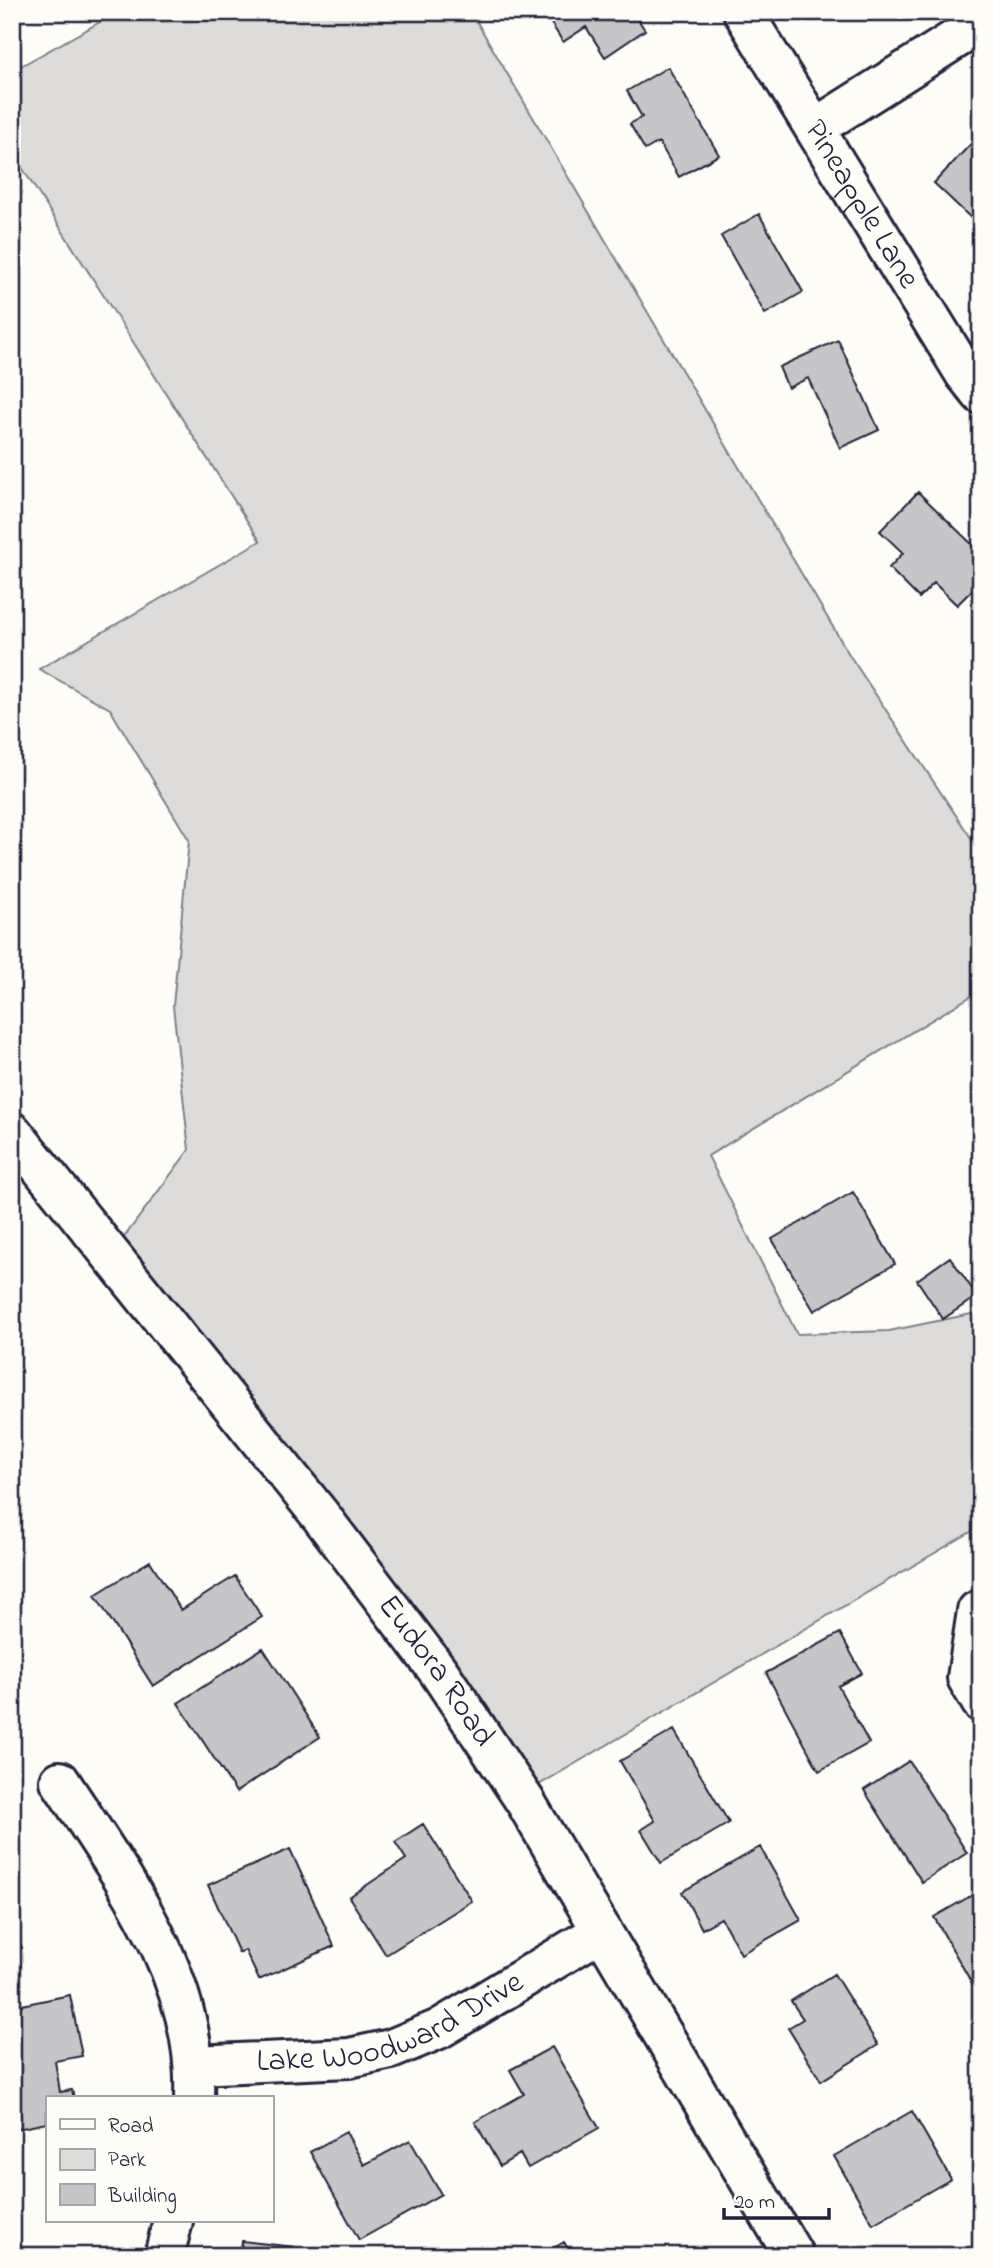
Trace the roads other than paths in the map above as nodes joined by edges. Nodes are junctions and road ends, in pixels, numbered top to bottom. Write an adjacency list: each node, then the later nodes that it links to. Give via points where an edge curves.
1 (743, 12): 3 (street, Pineapple Lane)
2 (981, 23): 3 (street)
3 (815, 128): 4 (street, Pineapple Lane)
4 (981, 394)
5 (12, 1132): 9 (street, Eudora Road, via 320,1515 439,1672 525,1801)
6 (977, 1611): 7 (street, via 967,1678)
7 (981, 1702)
8 (60, 1781): 10 (street, via 127,1884 167,1960 185,2006)
9 (602, 1931): 10 (street, Lake Woodward Drive, via 439,2029 391,2049); 13 (street, Eudora Road)
10 (194, 2082)
11 (173, 2222): 12 (street)
12 (164, 2256)
13 (794, 2256)

